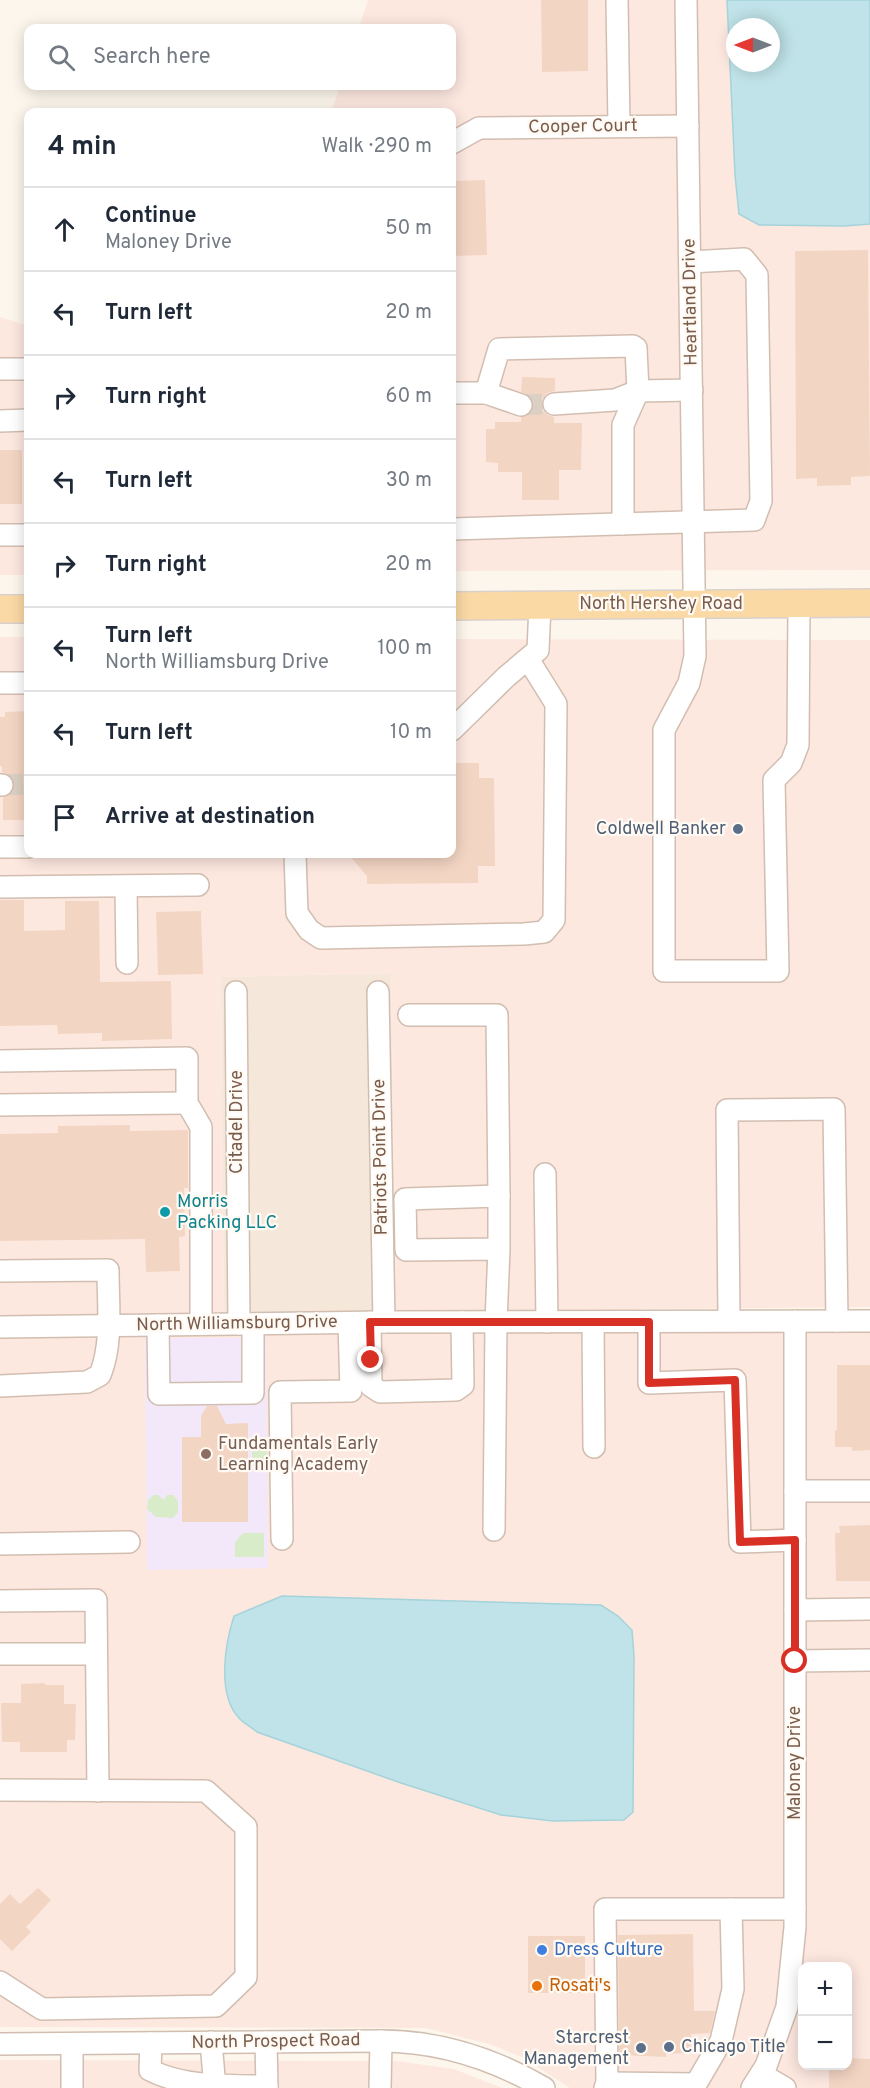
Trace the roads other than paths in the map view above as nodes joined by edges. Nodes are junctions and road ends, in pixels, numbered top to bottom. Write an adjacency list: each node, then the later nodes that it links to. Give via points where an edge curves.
1 (617, 0): 3 (street)
2 (686, 0): 4 (street, Heartland Drive)
3 (619, 126): 4 (street, Cooper Court); 5 (street, Cooper Court, via 479,128)
4 (688, 126): 6 (street, Heartland Drive)
5 (456, 141)
6 (690, 262): 9 (street, Heartland Drive); 17 (street, via 744,259 757,275 761,501 754,520)
7 (0, 369): 8 (street)
8 (24, 369)
9 (692, 390): 10 (street); 17 (street, Heartland Drive)
10 (638, 391): 12 (street, via 633,346 499,349); 13 (street, via 615,400); 18 (street, via 623,425)
11 (456, 393): 12 (street)
12 (486, 393): 14 (street)
13 (554, 404)
14 (521, 405)
15 (24, 420): 16 (street)
16 (0, 421)
17 (695, 522): 18 (street); 23 (street, Heartland Drive)
18 (623, 524): 19 (street)
19 (456, 529)
20 (0, 535): 21 (street)
21 (24, 535)
22 (870, 603): 24 (main road, North Hershey Road)
23 (696, 604): 24 (main road, North Hershey Road); 24 (street, Heartland Drive, via 695,656 689,683 664,730 664,971 777,971 774,780 791,763 798,745); 25 (main road, North Hershey Road)
24 (799, 604)
25 (540, 605): 26 (main road, North Hershey Road); 29 (street, via 538,650)
26 (456, 606)
27 (0, 609): 28 (main road)
28 (24, 609)
29 (528, 659): 32 (street); 35 (street, via 556,704 554,920 544,932 321,938 309,930 297,913)
30 (0, 683): 31 (street)
31 (24, 683)
32 (456, 726)
33 (0, 847): 34 (street)
34 (24, 847)
35 (295, 858)
36 (198, 885): 37 (street)
37 (126, 886): 38 (street); 39 (street)
38 (0, 887)
39 (127, 963)
40 (236, 992): 61 (street, Citadel Drive)
41 (378, 992): 52 (street, Patriots Point Drive)
42 (409, 1015): 47 (street, via 497,1015)
43 (0, 1061): 44 (street, via 187,1058)
44 (187, 1103): 45 (street); 60 (street, via 201,1127)
45 (0, 1105)
46 (544, 1174): 55 (street)
47 (499, 1196): 48 (street); 48 (street, via 405,1199 406,1250)
48 (499, 1249): 54 (street)
49 (0, 1271): 62 (street, via 108,1270)
50 (837, 1321): 51 (street, North Williamsburg Drive); 58 (street, via 834,1109 823,1109 727,1110); 59 (street, North Williamsburg Drive)
51 (870, 1321)
52 (368, 1322): 53 (street, North Williamsburg Drive); 53 (street, via 371,1386 380,1392 456,1390 463,1385); 61 (street, North Williamsburg Drive); 70 (street, via 351,1391 280,1392)
53 (462, 1322): 54 (street, North Williamsburg Drive)
54 (496, 1322): 55 (street, North Williamsburg Drive); 69 (street)
55 (547, 1322): 56 (street, North Williamsburg Drive)
56 (593, 1322): 57 (street, North Williamsburg Drive); 66 (street)
57 (649, 1322): 58 (street, North Williamsburg Drive); 71 (street, via 649,1383 735,1380 740,1542)
58 (729, 1322): 59 (street, North Williamsburg Drive)
59 (795, 1322): 67 (street, Maloney Drive)
60 (201, 1324): 61 (street, North Williamsburg Drive); 63 (street, North Williamsburg Drive)
61 (246, 1324): 63 (street, Citadel Drive, via 253,1394 159,1394)
62 (108, 1325): 63 (street, North Williamsburg Drive); 64 (street, North Williamsburg Drive); 65 (street, via 100,1376 87,1382)
63 (158, 1325)
64 (0, 1327)
65 (0, 1386)
66 (594, 1448)
67 (795, 1491): 68 (street); 71 (street, Maloney Drive)
68 (870, 1491)
69 (494, 1530)
70 (282, 1539)
71 (795, 1540): 76 (street, Maloney Drive)
72 (129, 1542): 73 (street)
73 (0, 1544)
74 (0, 1601): 78 (street, via 96,1600)
75 (870, 1609): 76 (street)
76 (795, 1610): 80 (street, Maloney Drive)
77 (0, 1654): 78 (street)
78 (96, 1654): 82 (street)
79 (870, 1660): 80 (street)
80 (795, 1661): 84 (street, Maloney Drive)
81 (0, 1790): 82 (street)
82 (98, 1791): 86 (street, via 206,1791 246,1827 246,1977 216,2006)
83 (731, 1909): 84 (street); 96 (street, via 733,1989 722,2041 696,2084); 96 (street, via 605,1909)
84 (795, 1909): 94 (street, Maloney Drive, via 787,2007)
85 (0, 1982): 86 (street)
86 (42, 2008): 92 (street)
87 (381, 2041): 89 (street, North Prospect Road); 99 (street); 100 (street, North Prospect Road, via 459,2051 504,2067)
88 (211, 2042): 89 (street, North Prospect Road); 90 (street, North Prospect Road); 95 (street)
89 (266, 2042): 97 (street)
90 (151, 2043): 93 (street, North Prospect Road); 95 (street, via 150,2070 163,2077)
91 (0, 2044): 92 (street, North Prospect Road)
92 (43, 2044): 93 (street, North Prospect Road)
93 (72, 2044): 98 (street)
94 (757, 2081): 101 (street)
95 (215, 2086): 97 (street)
96 (606, 2086)
97 (267, 2087)
98 (72, 2088)
99 (380, 2088)
100 (544, 2088)
101 (785, 2088)

